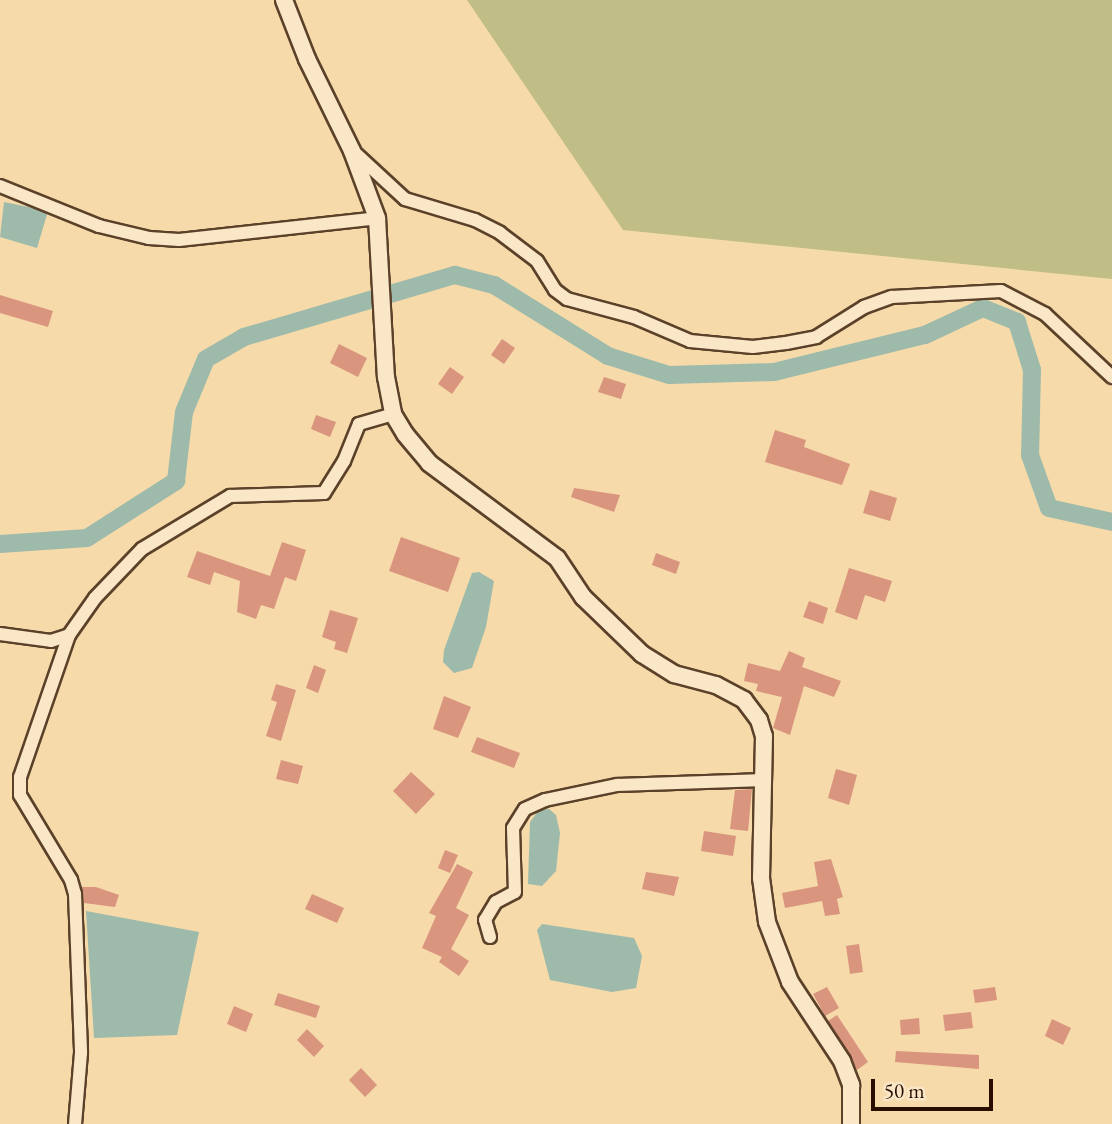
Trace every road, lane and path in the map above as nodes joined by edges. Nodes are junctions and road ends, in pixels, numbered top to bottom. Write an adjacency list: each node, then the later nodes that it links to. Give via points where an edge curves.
1 (284, 0): 2 (street)
2 (352, 150): 4 (street); 5 (street, via 405,199 475,220 500,233 537,261 555,290 567,299 634,317 690,341 752,347 786,343 816,337 864,307 892,297 1002,291 1045,314)
3 (0, 186): 4 (street, via 99,226 159,239)
4 (377, 218): 6 (street, via 386,377)
5 (1112, 377)
6 (393, 414): 8 (street, via 359,424 324,494 230,496 142,550 95,598); 9 (street, via 429,463 557,558 583,597 642,654 674,674 716,685 744,700 764,736)
7 (0, 634): 8 (street, via 51,641)
8 (69, 635): 11 (street, via 20,777 20,795 75,894 81,1053)
9 (765, 780): 10 (street, via 617,785 545,800 525,809 513,828 515,892 496,902 485,920); 12 (street, via 761,877 766,922 790,982 842,1061 851,1085)
10 (490, 937)
11 (75, 1124)
12 (851, 1124)

